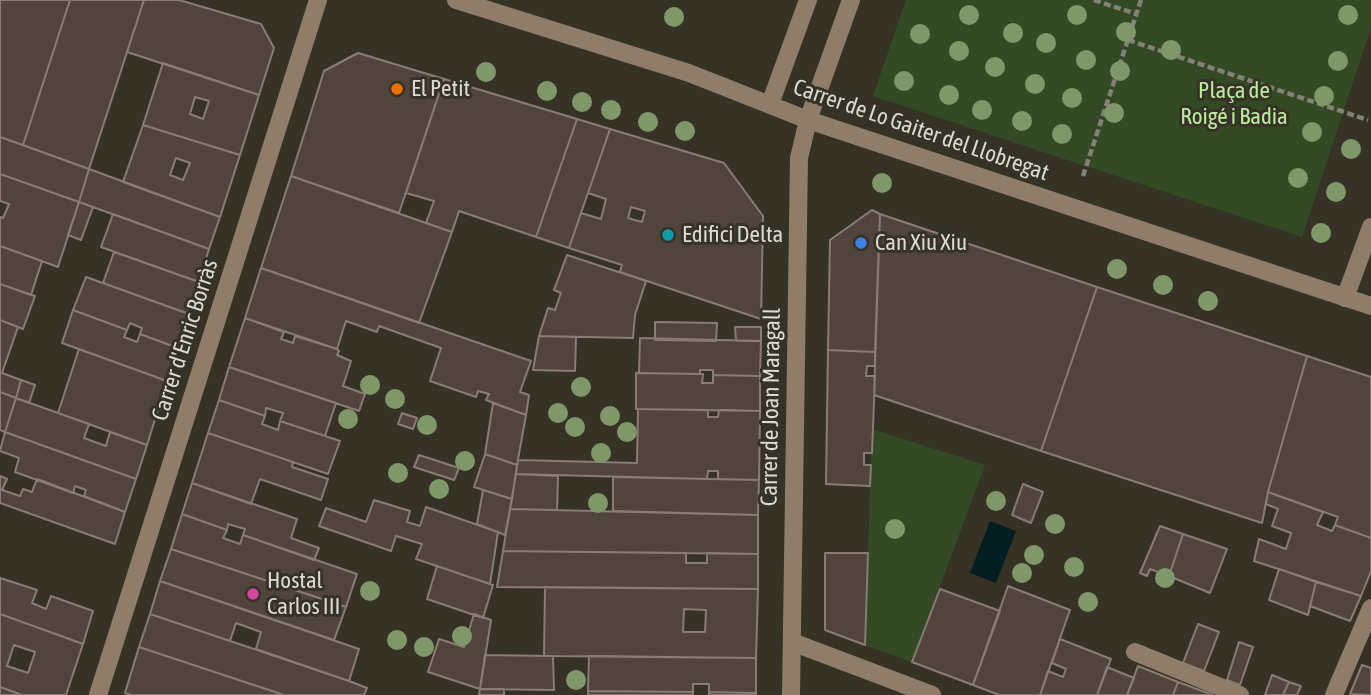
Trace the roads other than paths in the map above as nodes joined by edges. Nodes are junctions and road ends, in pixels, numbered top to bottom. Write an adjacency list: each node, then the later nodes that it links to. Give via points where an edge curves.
1 (318, 0): 13 (street, Carrer d'Enric Borràs)
2 (456, 0): 5 (street, Carrer de Lo Gaiter del Llobregat, via 689,73)
3 (808, 0): 5 (street)
4 (851, 0): 6 (street, Carrer de Joan Maragall)
5 (770, 104): 6 (street, Carrer de Lo Gaiter del Llobregat)
6 (808, 120): 8 (street, Carrer de Lo Gaiter del Llobregat); 11 (street, Carrer de Joan Maragall, via 799,158)
7 (1371, 227): 8 (street)
8 (1345, 298): 9 (street, Carrer de Lo Gaiter del Llobregat)
9 (1371, 306)
10 (1371, 608): 17 (street)
11 (792, 642): 14 (street, Carrer de Joan Maragall); 15 (street)
12 (1135, 652): 16 (street)
13 (98, 695)
14 (791, 695)
15 (932, 695)
16 (1240, 695)
17 (1334, 695)

